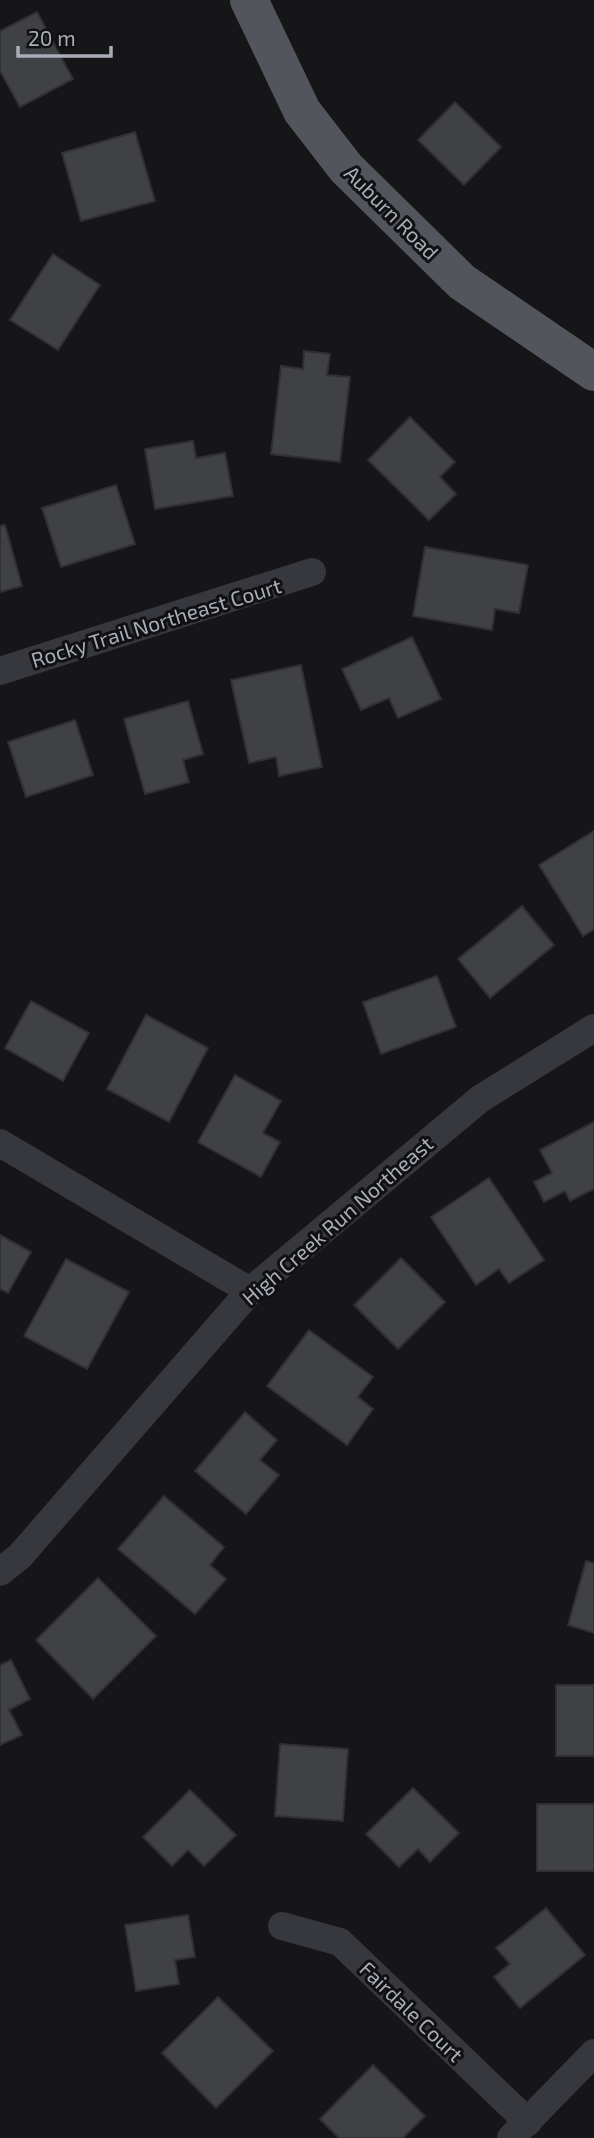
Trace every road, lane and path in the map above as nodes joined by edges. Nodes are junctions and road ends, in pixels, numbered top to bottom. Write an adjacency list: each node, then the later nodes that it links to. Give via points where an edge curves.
1 (249, 0): 2 (main road, Auburn Road, via 302,111 346,168 462,282)
2 (594, 372)
3 (312, 572): 4 (street, Rocky Trail Northeast Court)
4 (0, 671)
5 (594, 1028): 7 (street, High Creek Run Northeast, via 480,1099)
6 (0, 1143): 7 (street)
7 (250, 1291): 8 (street, High Creek Run Northeast, via 20,1556)
8 (0, 1573)
9 (282, 1926): 11 (street, Fairdale Court, via 340,1942)
10 (594, 2053): 11 (street)
11 (519, 2130)

